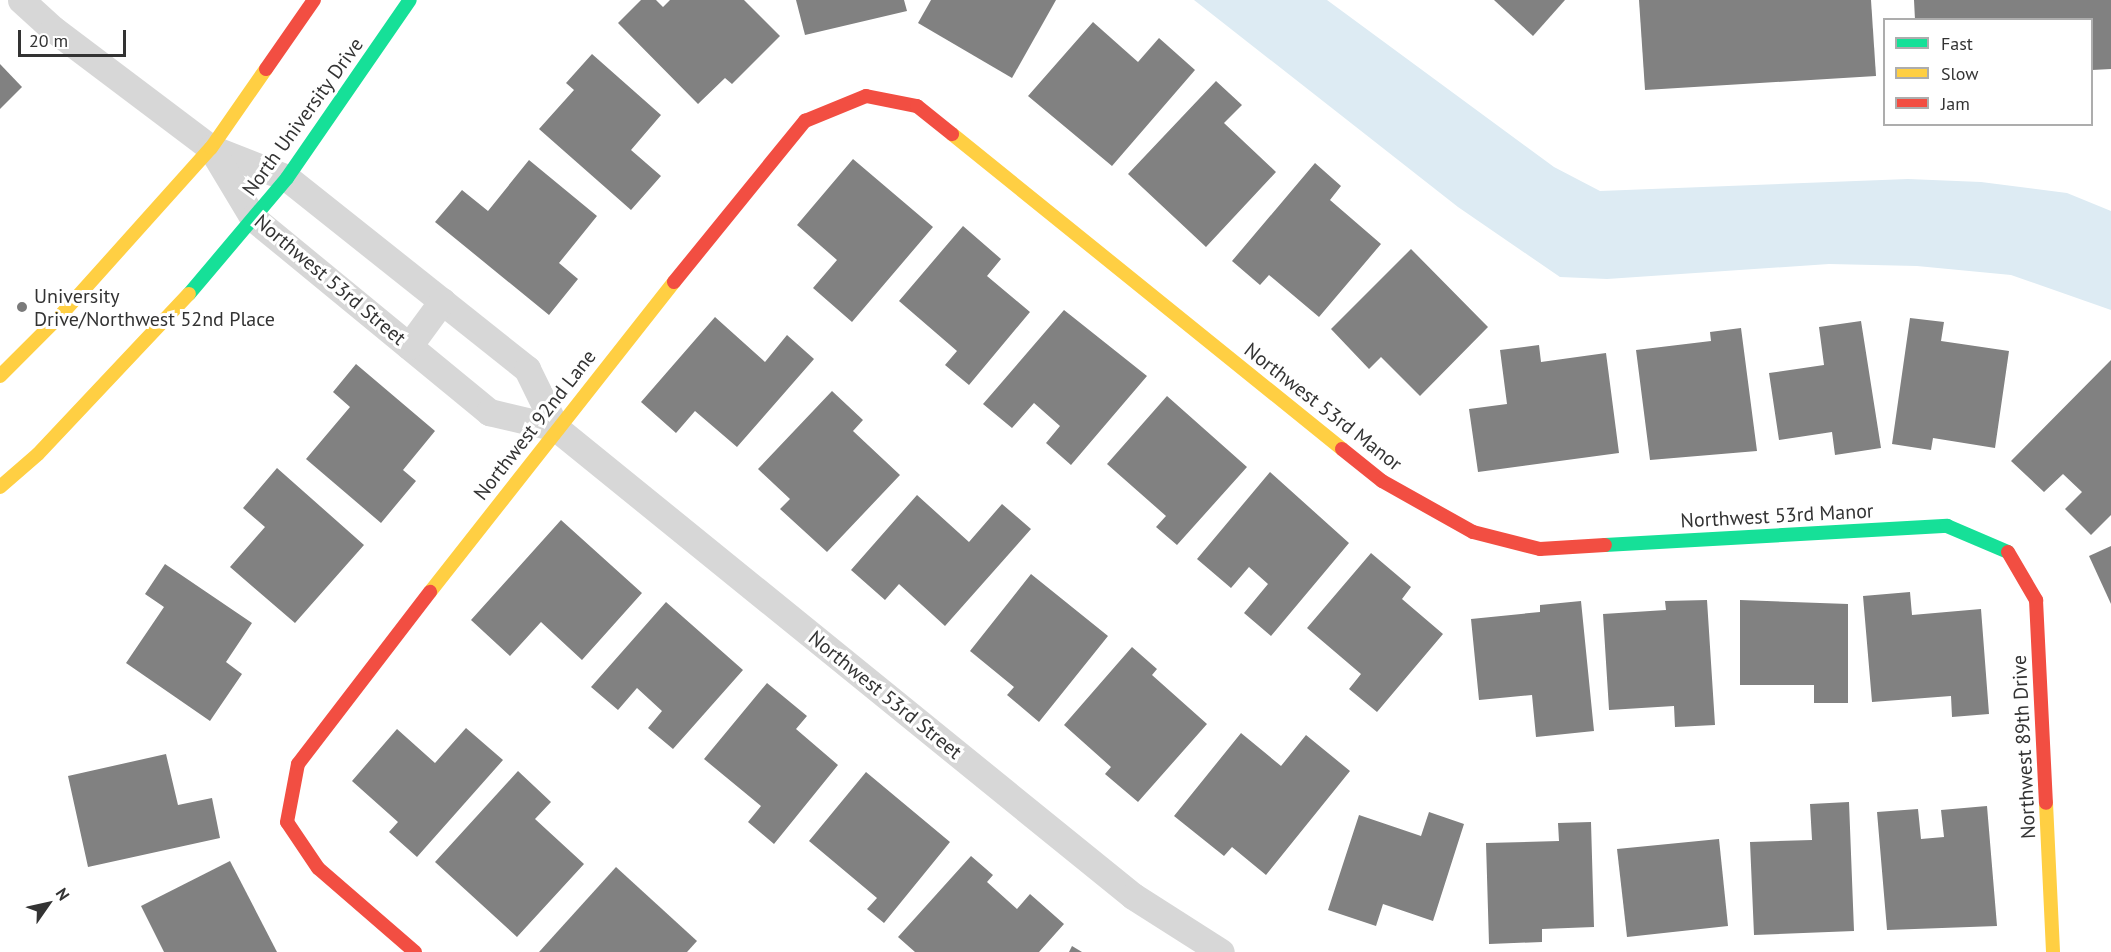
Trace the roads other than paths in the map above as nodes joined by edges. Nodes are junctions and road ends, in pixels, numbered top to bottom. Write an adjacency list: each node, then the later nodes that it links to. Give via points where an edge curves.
1 (21, 0): 5 (street, via 52,29)
2 (314, 0): 5 (street)
3 (410, 0): 6 (street, North University Drive)
4 (867, 96): 11 (street, Northwest 92nd Lane, via 805,121); 13 (street, Northwest 53rd Manor, via 917,106 1382,481 1473,532 1539,549 1947,526)
5 (211, 147): 6 (street, Northwest 53rd Street); 7 (street, Northwest 53rd Street); 10 (street, via 60,316)
6 (287, 178): 7 (street, North University Drive); 8 (street, Northwest 53rd Street)
7 (253, 218): 9 (street, Northwest 53rd Street); 12 (street, North University Drive, via 164,322 38,454)
8 (442, 301): 9 (street); 11 (street, Northwest 53rd Street, via 527,369)
9 (409, 346): 11 (street, Northwest 53rd Street, via 489,412)
10 (0, 376)
11 (556, 428): 14 (street, Northwest 92nd Lane, via 298,764 287,822 318,868); 15 (street, Northwest 53rd Street, via 1133,896)
12 (0, 487)
13 (2006, 548): 16 (street, Northwest 89th Drive, via 2036,600)
14 (415, 952)
15 (1221, 952)
16 (2054, 952)

